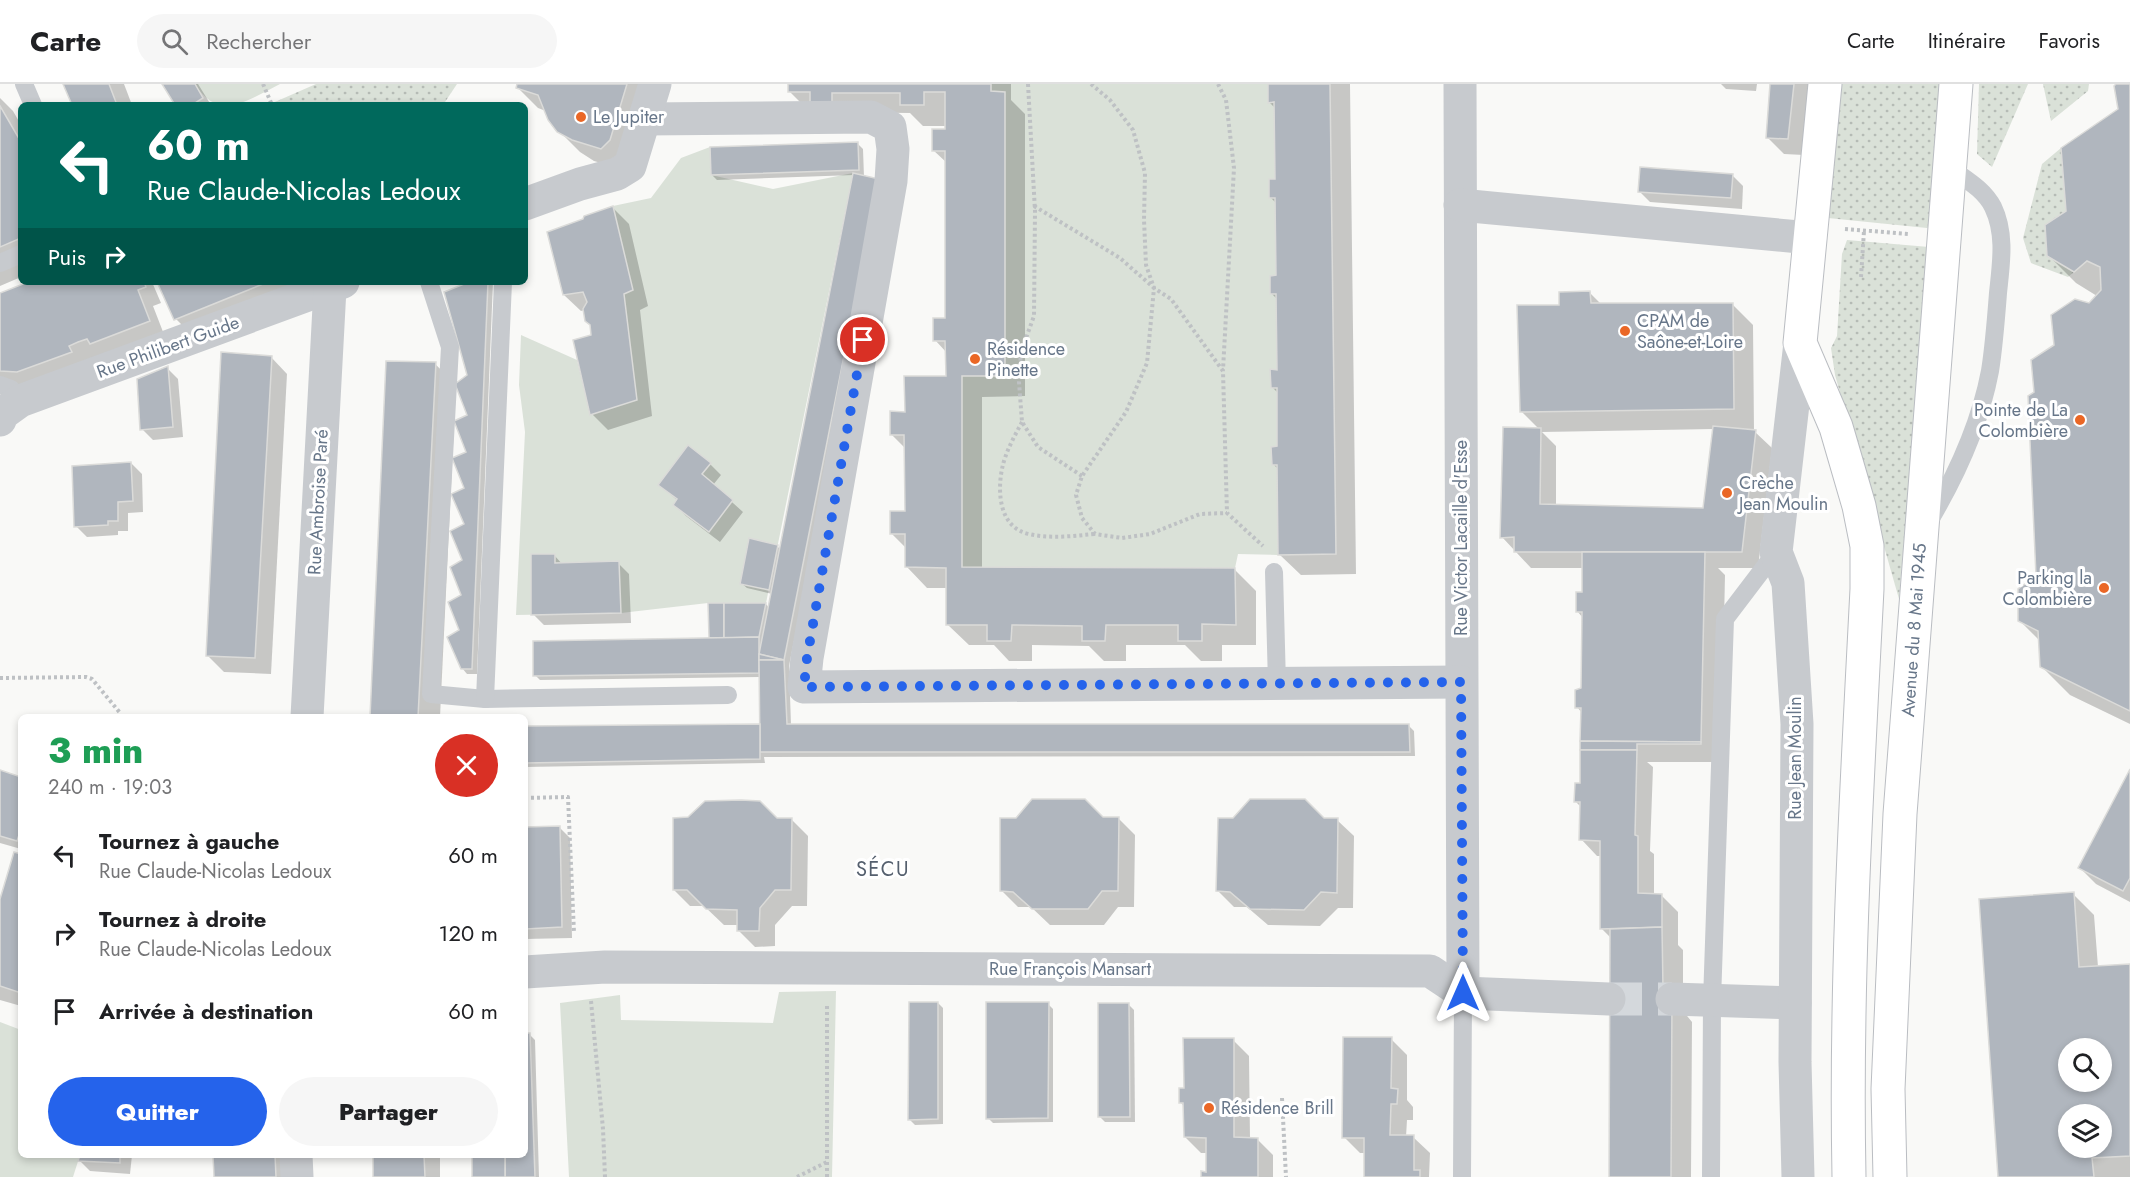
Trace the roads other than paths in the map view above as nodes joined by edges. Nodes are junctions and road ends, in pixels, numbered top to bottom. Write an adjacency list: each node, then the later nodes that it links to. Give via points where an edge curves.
1 (24, 84): 6 (lane)
2 (655, 84): 7 (street)
3 (1460, 84): 10 (street, Rue Victor Lacaille d'Esse)
4 (1825, 84): 11 (main road)
5 (1956, 84): 8 (main road, Avenue du 8 Mai 1945)
6 (32, 102)
7 (644, 119): 9 (street, via 630,166 617,174); 23 (street, via 871,117 890,127 891,181 804,687)
8 (1949, 167): 19 (main road, Avenue du 8 Mai 1945); 19 (lane, via 1982,191 1992,206 1999,224 2002,252 1990,371 1979,414 1963,456)
9 (528, 203)
10 (1460, 205): 11 (street); 22 (street, Rue Victor Lacaille d'Esse)
11 (1811, 232): 17 (main road)
12 (18, 255): 13 (lane)
13 (0, 263)
14 (336, 285): 18 (street, Rue Philibert Guide); 26 (street, Rue Ambroise Paré)
15 (430, 285): 25 (lane, via 450,347 431,694)
16 (503, 285): 25 (lane)
17 (1800, 343): 20 (street, Rue Jean Moulin); 38 (main road, via 1836,427 1867,546 1850,960)
18 (7, 402)
19 (1921, 534): 39 (main road, Avenue du 8 Mai 1945, via 1894,937 1888,1089)
20 (1776, 552): 31 (lane, via 1725,619); 32 (street, Rue Jean Moulin, via 1788,583 1797,724)
21 (1274, 572): 23 (lane)
22 (1461, 682): 23 (street); 28 (street, Rue Victor Lacaille d'Esse)
23 (1278, 684)
24 (728, 695): 25 (lane)
25 (485, 699)
26 (307, 714)
27 (528, 972): 28 (street, Rue François Mansart, via 584,968 1430,971)
28 (1463, 993): 29 (street); 35 (lane)
29 (1609, 999)
30 (1672, 999): 31 (street)
31 (1712, 1001): 32 (street); 36 (lane)
32 (1795, 1003): 37 (street, Rue Jean Moulin)
33 (296, 1158): 34 (street)
34 (297, 1177)
35 (1462, 1177)
36 (1711, 1177)
37 (1798, 1177)
38 (1850, 1177)
39 (1890, 1177)

